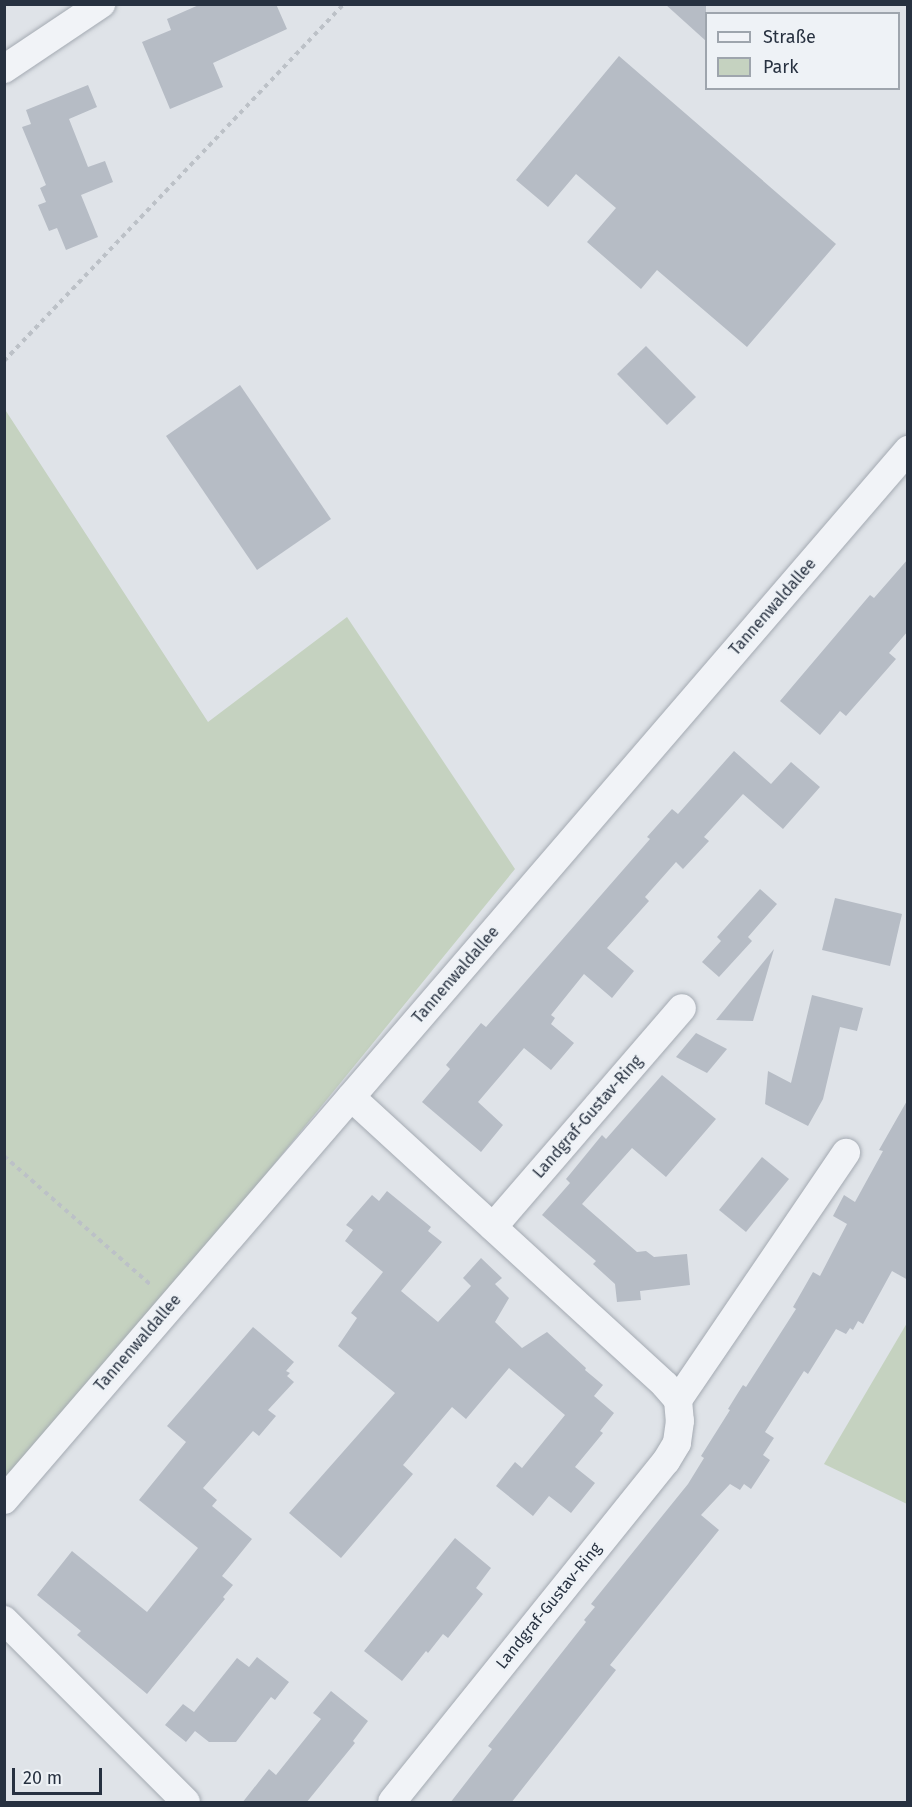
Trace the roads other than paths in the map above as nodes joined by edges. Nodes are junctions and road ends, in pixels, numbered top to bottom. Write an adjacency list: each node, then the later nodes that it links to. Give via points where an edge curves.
1 (101, 4): 2 (street)
2 (4, 69)
3 (908, 450): 5 (street, Tannenwaldallee)
4 (682, 1008): 7 (street, Landgraf-Gustav-Ring)
5 (351, 1097): 7 (street); 9 (street, Tannenwaldallee)
6 (846, 1153): 8 (street)
7 (493, 1227): 8 (street)
8 (678, 1400): 12 (street, Landgraf-Gustav-Ring, via 677,1443 666,1461)
9 (4, 1500)
10 (4, 1620): 11 (street)
11 (186, 1803)
12 (392, 1803)

